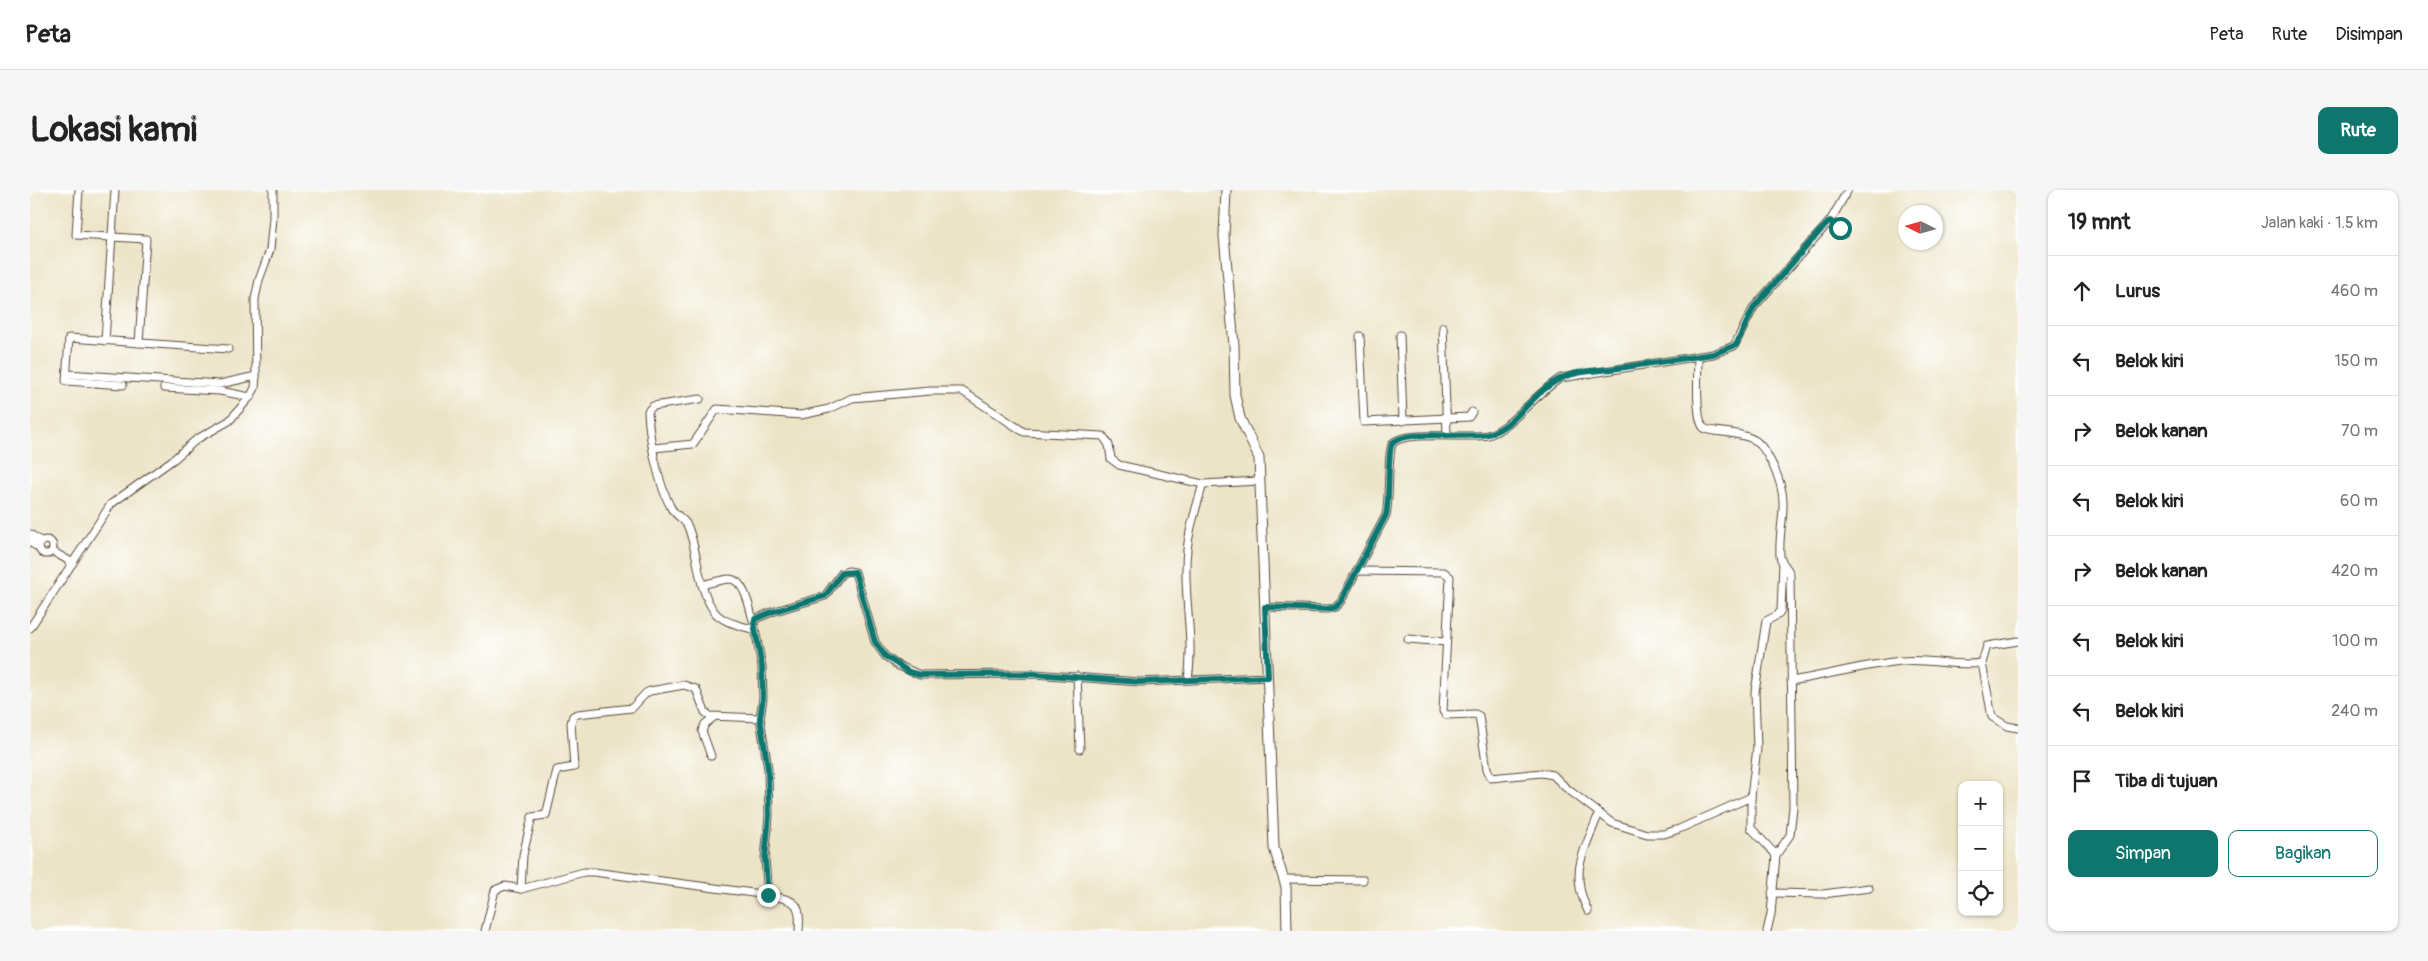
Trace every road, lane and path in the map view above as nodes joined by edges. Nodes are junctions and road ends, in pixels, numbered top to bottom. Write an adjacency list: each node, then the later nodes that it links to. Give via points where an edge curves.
1 (79, 190): 8 (street, via 76,235)
2 (114, 190): 8 (street)
3 (273, 190): 17 (street, via 270,250 255,299)
4 (1226, 190): 27 (street, via 1224,236 1234,345 1234,395 1242,423 1258,454)
5 (1848, 190): 6 (street)
6 (1830, 221): 7 (street); 15 (street, via 1754,307 1736,345)
7 (1844, 234)
8 (111, 237): 12 (street); 13 (street, via 146,240)
9 (1443, 327): 23 (street)
10 (1400, 335): 24 (street)
11 (1360, 336): 24 (street, via 1363,420)
12 (105, 341): 13 (street); 16 (street, via 69,338)
13 (139, 343): 14 (street)
14 (228, 349)
15 (1698, 356): 25 (street, via 1569,375 1545,388 1492,433); 34 (street, via 1697,394 1704,430 1748,436 1758,442 1775,470 1783,495 1780,555)
16 (67, 374): 17 (street, via 220,384); 18 (street, via 66,381)
17 (256, 376): 20 (street)
18 (123, 385)
19 (164, 388): 20 (street, via 220,390)
20 (250, 397): 33 (street, via 229,421 197,439 116,500)
21 (700, 399): 26 (street, via 650,408 648,414)
22 (1472, 412): 23 (street, via 1469,416)
23 (1448, 419): 24 (street); 25 (street)
24 (1403, 421)
25 (1447, 435): 35 (street, via 1404,438 1392,444 1386,515)
26 (654, 448): 28 (street, via 694,444 716,409 801,415 829,409 852,398 930,390 962,391 1024,432 1103,436 1107,439 1114,463); 36 (street, via 668,502 688,528)
27 (1259, 481): 28 (street); 37 (street)
28 (1203, 484): 47 (street, via 1186,551 1191,646)
29 (30, 534): 31 (street)
30 (30, 542): 31 (street)
31 (41, 545): 32 (street, via 44,554); 32 (street, via 50,542)
32 (52, 551): 33 (street)
33 (73, 563): 39 (street)
34 (1783, 564): 48 (street, via 1790,575); 54 (street, via 1781,610 1766,621 1754,692 1757,748)
35 (1357, 571): 37 (street, via 1346,594 1335,607); 43 (street, via 1447,574 1450,577)
36 (702, 585): 38 (street, via 731,579 737,582); 40 (street, via 716,614)
37 (1265, 607): 46 (street)
38 (753, 620): 40 (street); 45 (street, via 825,596 842,573 852,571 859,584 875,642 885,656 909,672 933,676 996,673)
39 (30, 628)
40 (755, 630): 50 (street, via 763,679)
41 (1408, 639): 43 (street)
42 (2018, 640): 44 (street, via 1987,646)
43 (1446, 642): 55 (street, via 1443,711 1446,714 1479,716 1489,775 1495,779 1548,773)
44 (1982, 663): 48 (street, via 1902,661); 51 (street, via 1992,717)
45 (1077, 676): 47 (street, via 1139,682); 52 (street)
46 (1268, 677): 47 (street); 57 (street, via 1274,848)
47 (1188, 680)
48 (1791, 681): 56 (street, via 1793,813 1790,835)
49 (714, 717): 50 (street); 53 (street, via 702,731); 60 (street, via 705,712 696,689 684,685 646,692 632,708 573,716 574,767 557,770 546,815 532,817)
50 (760, 718): 62 (street, via 768,776 765,859)
51 (2018, 728)
52 (1080, 749)
53 (711, 756)
54 (1752, 797): 55 (street, via 1664,834 1630,830 1612,823); 56 (street, via 1752,828)
55 (1600, 813): 63 (street, via 1579,867 1580,896)
56 (1776, 855): 61 (street)
57 (1284, 879): 58 (street); 66 (street)
58 (1363, 880)
59 (1869, 888): 61 (street, via 1823,894)
60 (521, 889): 62 (street, via 594,872); 64 (street, via 506,886 495,890)
61 (1772, 893): 67 (street)
62 (768, 895): 65 (street, via 794,900 798,906)
63 (1588, 911)
64 (485, 931)
65 (799, 931)
66 (1287, 931)
67 (1766, 931)

